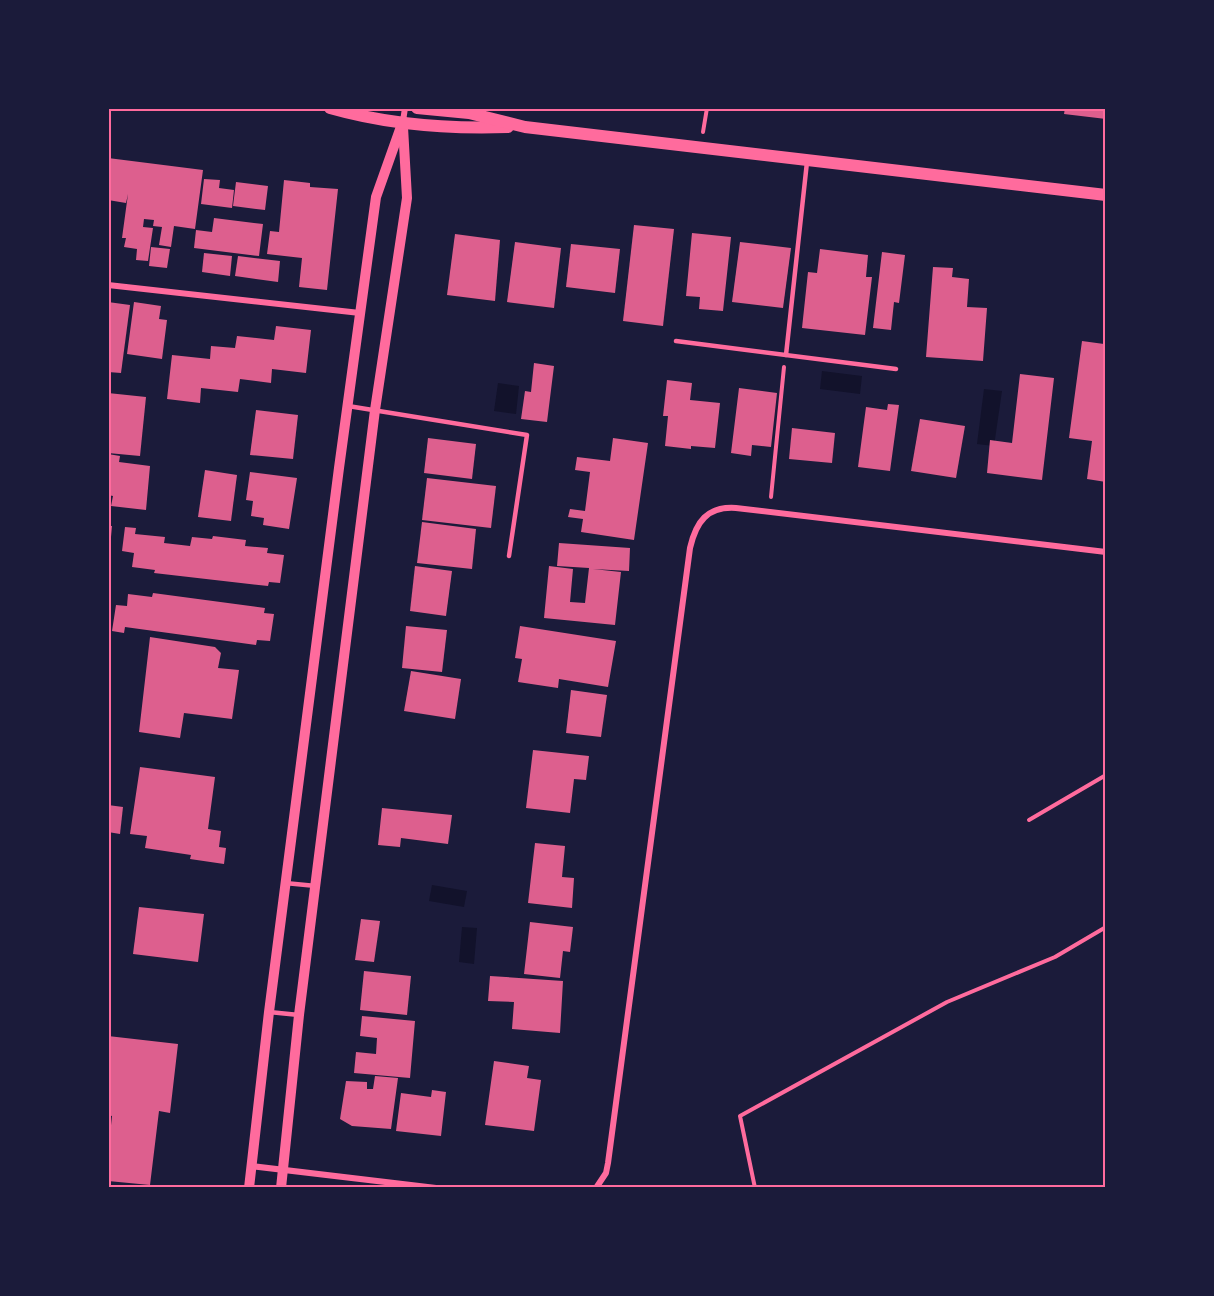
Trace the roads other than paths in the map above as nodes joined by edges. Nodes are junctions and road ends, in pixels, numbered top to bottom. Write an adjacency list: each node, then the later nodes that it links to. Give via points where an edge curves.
1 (330, 108): 4 (main road)
2 (405, 108): 4 (street)
3 (417, 108): 5 (main road, via 469,113)
4 (403, 121): 5 (main road, via 467,128); 9 (street, via 376,196); 14 (street, via 407,198)
5 (525, 127): 6 (main road)
6 (807, 159): 7 (main road); 11 (lane)
7 (1106, 195)
8 (108, 285): 9 (street)
9 (360, 313): 13 (street)
10 (676, 341): 11 (lane)
11 (786, 355): 12 (lane)
12 (896, 369)
13 (347, 406): 14 (lane); 17 (street)
14 (375, 410): 16 (lane, via 527,435); 18 (street)
15 (1106, 552): 26 (street, via 724,507 713,510 698,525 691,542 608,1163)
16 (510, 556)
17 (285, 883): 18 (lane); 19 (street)
18 (315, 886): 20 (street)
19 (269, 1012): 20 (lane); 21 (street)
20 (299, 1015): 22 (street)
21 (251, 1166): 22 (street); 23 (street)
22 (283, 1170): 24 (street); 25 (street)
23 (249, 1188)
24 (281, 1188)
25 (436, 1188)
26 (596, 1188)

